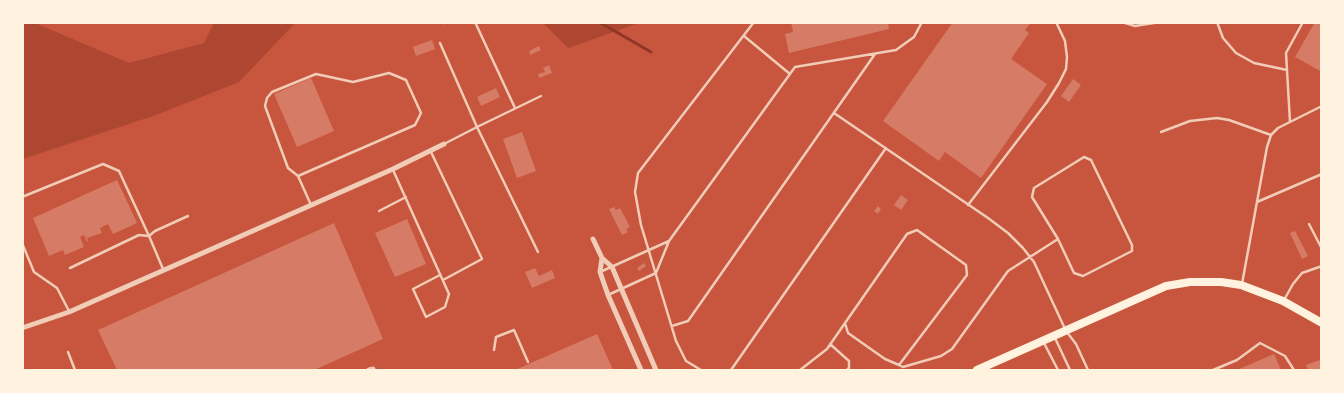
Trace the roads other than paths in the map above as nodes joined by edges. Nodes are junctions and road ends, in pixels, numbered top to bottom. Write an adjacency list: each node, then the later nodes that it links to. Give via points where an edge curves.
1 (475, 22): 16 (lane)
2 (754, 22): 9 (lane)
3 (922, 22): 11 (lane, via 914,37 896,50)
4 (1056, 22): 32 (lane, via 1068,56 1059,83 1048,102)
5 (1122, 22): 6 (lane, via 1135,26)
6 (1160, 22)
7 (1217, 22): 12 (lane, via 1223,38 1236,52 1254,63)
8 (1303, 22): 12 (lane, via 1286,53)
9 (744, 36): 13 (lane); 42 (lane, via 638,173 634,192)
10 (440, 43): 19 (lane)
11 (875, 54): 13 (lane, via 795,67); 17 (lane)
12 (1287, 70): 18 (lane)
13 (790, 74): 39 (lane)
14 (541, 96): 16 (lane)
15 (1322, 106): 18 (lane)
16 (516, 108): 19 (lane)
17 (834, 113): 23 (lane); 61 (lane, via 688,321)
18 (1290, 122): 21 (lane)
19 (477, 127): 22 (lane); 43 (lane)
20 (1161, 132): 21 (lane, via 1190,121 1217,118)
21 (1272, 135): 30 (lane)
22 (444, 144): 24 (street)
23 (886, 148): 32 (lane); 75 (lane)
24 (431, 151): 25 (street); 53 (lane, via 482,259)
25 (393, 169): 29 (lane); 31 (street)
26 (1322, 174): 30 (lane)
27 (298, 176): 27 (lane, via 288,168 265,106 266,98 272,92 316,74 353,82 389,73 406,80 421,113 415,125); 31 (lane)
28 (22, 197): 36 (lane, via 103,164 119,170)
29 (406, 198): 33 (lane); 52 (lane)
30 (1257, 202): 54 (lane)
31 (312, 205): 49 (street)
32 (968, 205): 44 (lane, via 1008,233)
33 (379, 210)
34 (188, 216): 36 (lane)
35 (1309, 224): 41 (lane)
36 (150, 236): 48 (lane, via 139,235); 49 (lane)
37 (593, 239): 45 (street)
38 (1058, 239): 38 (lane, via 1074,273 1083,276 1132,251 1091,160 1084,157 1034,188 1032,197); 44 (lane)
39 (669, 241): 42 (lane); 51 (lane)
40 (22, 243): 58 (lane, via 34,272 56,288)
41 (1322, 249)
42 (649, 250): 47 (lane); 51 (lane)
43 (538, 252)
44 (1030, 256): 63 (lane); 70 (lane, via 1008,271 952,349 941,356 911,365)
45 (602, 258): 47 (street); 50 (street)
46 (1322, 266): 57 (lane, via 1302,273)
47 (612, 267): 50 (lane); 55 (street)
48 (70, 268)
49 (164, 270): 58 (street)
50 (600, 272): 56 (street)
51 (656, 273): 55 (lane); 61 (lane)
52 (440, 274): 53 (lane); 53 (lane, via 413,288 426,317 446,307 449,294)
53 (443, 280)
54 (1241, 285): 57 (main road); 63 (main road, via 1190,282 1166,286)
55 (621, 288): 56 (lane); 73 (street)
56 (608, 295): 72 (street)
57 (1283, 301): 59 (main road)
58 (69, 312): 62 (street)
59 (1322, 322)
60 (844, 323): 66 (lane); 70 (lane, via 848,333 885,360); 70 (lane, via 907,234 917,230 966,265 966,275)
61 (672, 326): 74 (lane, via 686,361)
62 (22, 328)
63 (1066, 331): 64 (main road); 81 (lane)
64 (1055, 336): 65 (main road); 80 (lane)
65 (1044, 341): 78 (main road); 79 (lane)
66 (830, 344): 76 (lane); 77 (lane, via 849,360)
67 (494, 350): 69 (lane, via 496,337 514,330)
68 (68, 352): 71 (lane)
69 (528, 362)
70 (898, 365)
71 (75, 370)
72 (641, 370)
73 (656, 370)
74 (701, 370)
75 (731, 370)
76 (800, 370)
77 (847, 370)
78 (977, 370)
79 (1058, 370)
80 (1070, 370)
81 (1088, 370)
82 (1213, 370): 83 (lane, via 1237,360 1260,343 1285,356)
83 (1294, 370)

